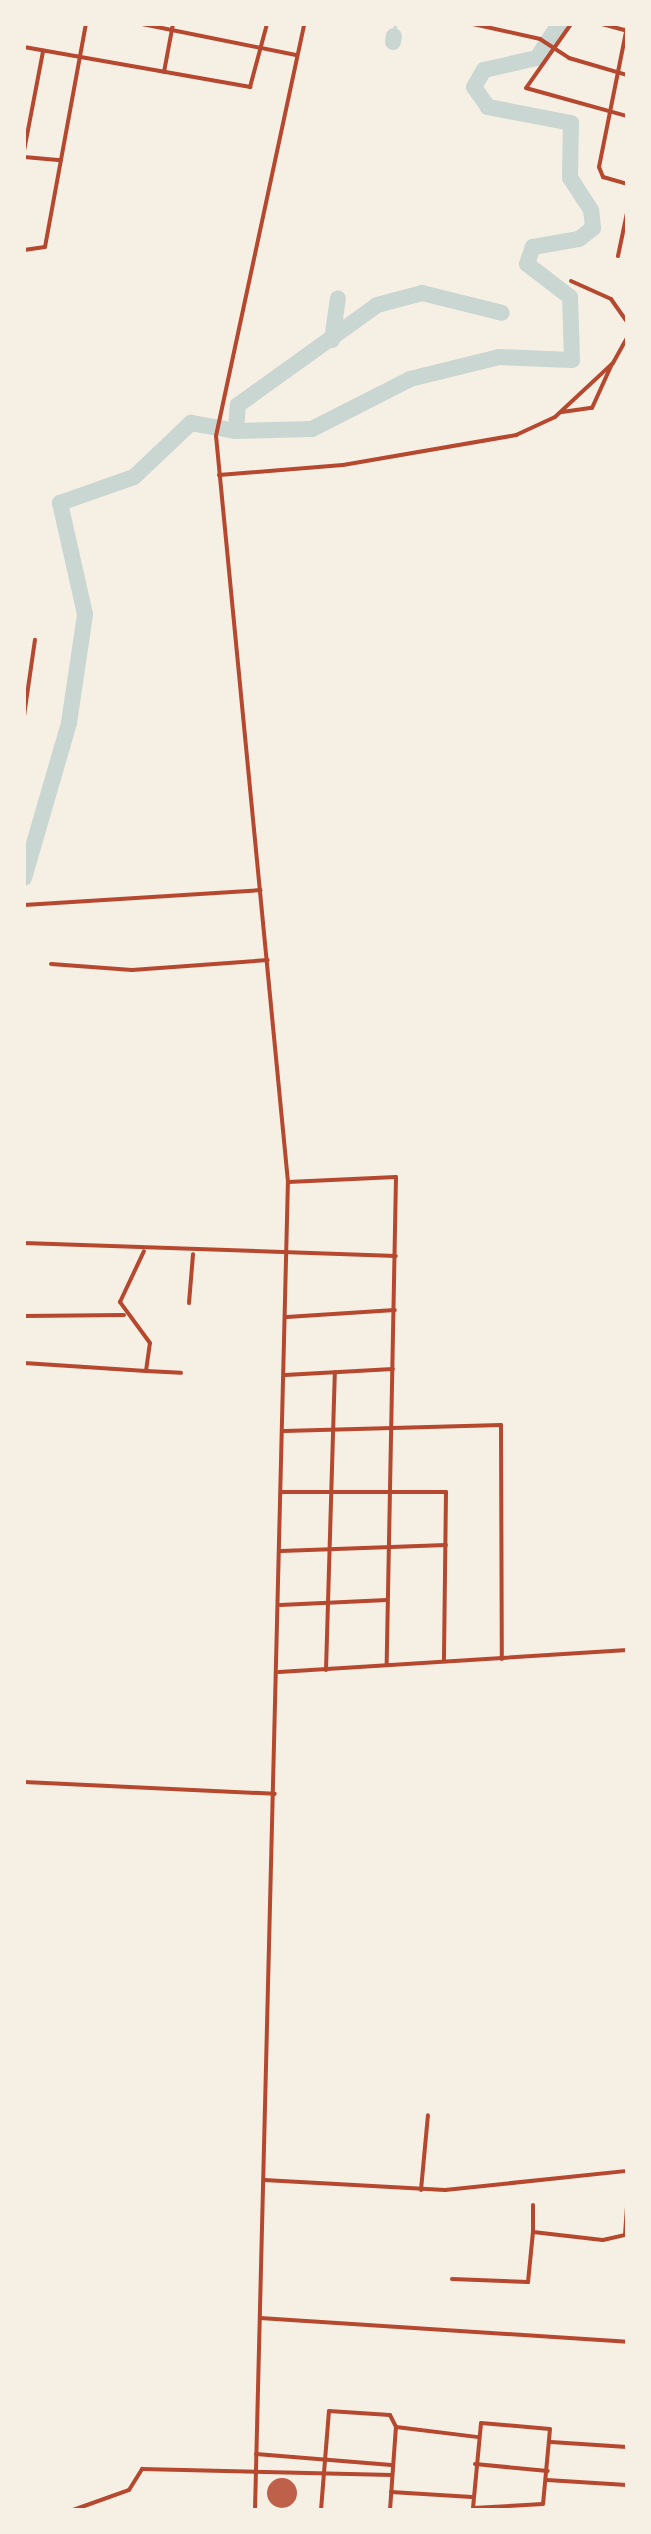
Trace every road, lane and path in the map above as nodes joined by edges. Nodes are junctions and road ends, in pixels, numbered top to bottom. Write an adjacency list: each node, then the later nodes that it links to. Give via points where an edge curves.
1 (86, 24): 15 (street)
2 (142, 24): 8 (street)
3 (267, 24): 11 (street)
4 (304, 24): 14 (street)
5 (473, 24): 12 (street, via 540,39)
6 (571, 24): 12 (street)
7 (602, 24): 9 (street)
8 (172, 27): 11 (street); 16 (street)
9 (627, 29): 17 (street)
10 (24, 47): 13 (street)
11 (263, 47): 14 (street); 16 (street, via 252,87)
12 (559, 50): 17 (street); 19 (street, via 525,80 526,88)
13 (43, 51): 15 (street); 21 (street)
14 (296, 55): 33 (street, via 217,417)
15 (79, 57): 16 (street); 23 (street)
16 (164, 72)
17 (615, 72): 18 (street); 19 (street)
18 (627, 75)
19 (608, 112): 20 (street); 24 (street, via 600,174)
20 (627, 116)
21 (24, 151)
22 (24, 157): 23 (street)
23 (61, 160): 26 (street, via 42,251)
24 (627, 184)
25 (627, 213): 27 (street)
26 (24, 250)
27 (618, 256)
28 (571, 281): 29 (street, via 611,299)
29 (627, 322)
30 (627, 338): 31 (street)
31 (613, 363): 32 (street); 32 (street, via 592,408)
32 (560, 413): 33 (street, via 496,440)
33 (219, 475): 36 (street)
34 (35, 640): 35 (street)
35 (24, 716)
36 (261, 890): 37 (street); 38 (street)
37 (24, 905)
38 (268, 960): 39 (street, via 132,970); 40 (street)
39 (51, 964)
40 (288, 1182): 44 (street, via 396,1177); 45 (street)
41 (24, 1243): 42 (street)
42 (144, 1251): 43 (street); 48 (street, via 121,1295)
43 (193, 1254): 45 (street); 46 (street)
44 (396, 1256): 45 (street); 47 (street)
45 (288, 1258): 50 (street)
46 (189, 1303)
47 (395, 1310): 50 (street); 52 (street)
48 (125, 1314): 49 (street); 53 (street, via 150,1343)
49 (24, 1316)
50 (287, 1317): 56 (street)
51 (24, 1363): 53 (street)
52 (393, 1369): 54 (street); 57 (street)
53 (146, 1371): 55 (street)
54 (335, 1372): 56 (street); 59 (street)
55 (181, 1373)
56 (285, 1375): 58 (street)
57 (393, 1429): 59 (street); 60 (street); 71 (street, via 503,1426)
58 (284, 1431): 59 (street); 62 (street)
59 (334, 1432): 61 (street)
60 (390, 1490): 61 (street); 63 (street); 64 (street, via 446,1492)
61 (333, 1491): 62 (street); 65 (street)
62 (282, 1492): 66 (street)
63 (388, 1545): 64 (street); 65 (street); 67 (street)
64 (446, 1545): 72 (street)
65 (331, 1549): 66 (street); 69 (street)
66 (281, 1551): 68 (street)
67 (387, 1600): 69 (street); 73 (street)
68 (280, 1605): 69 (street); 75 (street)
69 (328, 1605): 74 (street)
70 (627, 1650): 71 (street)
71 (502, 1659): 72 (street)
72 (444, 1661): 73 (street)
73 (387, 1665): 74 (street)
74 (326, 1670): 75 (street)
75 (279, 1672): 77 (street)
76 (24, 1782): 77 (street)
77 (275, 1794): 80 (street)
78 (428, 2115): 81 (street)
79 (627, 2171): 81 (street)
80 (264, 2180): 81 (street); 86 (street)
81 (421, 2190)
82 (533, 2205): 84 (street)
83 (627, 2205): 84 (street, via 623,2236)
84 (533, 2232): 85 (street, via 528,2282)
85 (452, 2279)
86 (260, 2318): 87 (street); 92 (street)
87 (627, 2342)
88 (396, 2427): 89 (street); 94 (street, via 390,2415 331,2409); 96 (street)
89 (478, 2437): 90 (street, via 483,2422 547,2427); 95 (street)
90 (551, 2442): 91 (street); 100 (street)
91 (627, 2447)
92 (256, 2454): 93 (street); 97 (street)
93 (292, 2457): 94 (street); 98 (street)
94 (322, 2459): 96 (street); 99 (street)
95 (475, 2464): 100 (street); 105 (street)
96 (392, 2465): 101 (street)
97 (256, 2467): 98 (street); 106 (street, via 142,2469 129,2490); 107 (street)
98 (291, 2468): 99 (street)
99 (321, 2469): 101 (street); 108 (street)
100 (548, 2471): 102 (street)
101 (392, 2475): 104 (street)
102 (547, 2480): 103 (street); 105 (street, via 541,2504 478,2509)
103 (627, 2485)
104 (391, 2492): 105 (street); 109 (street)
105 (472, 2497)
106 (73, 2510)
107 (255, 2510)
108 (321, 2510)
109 (390, 2510)

